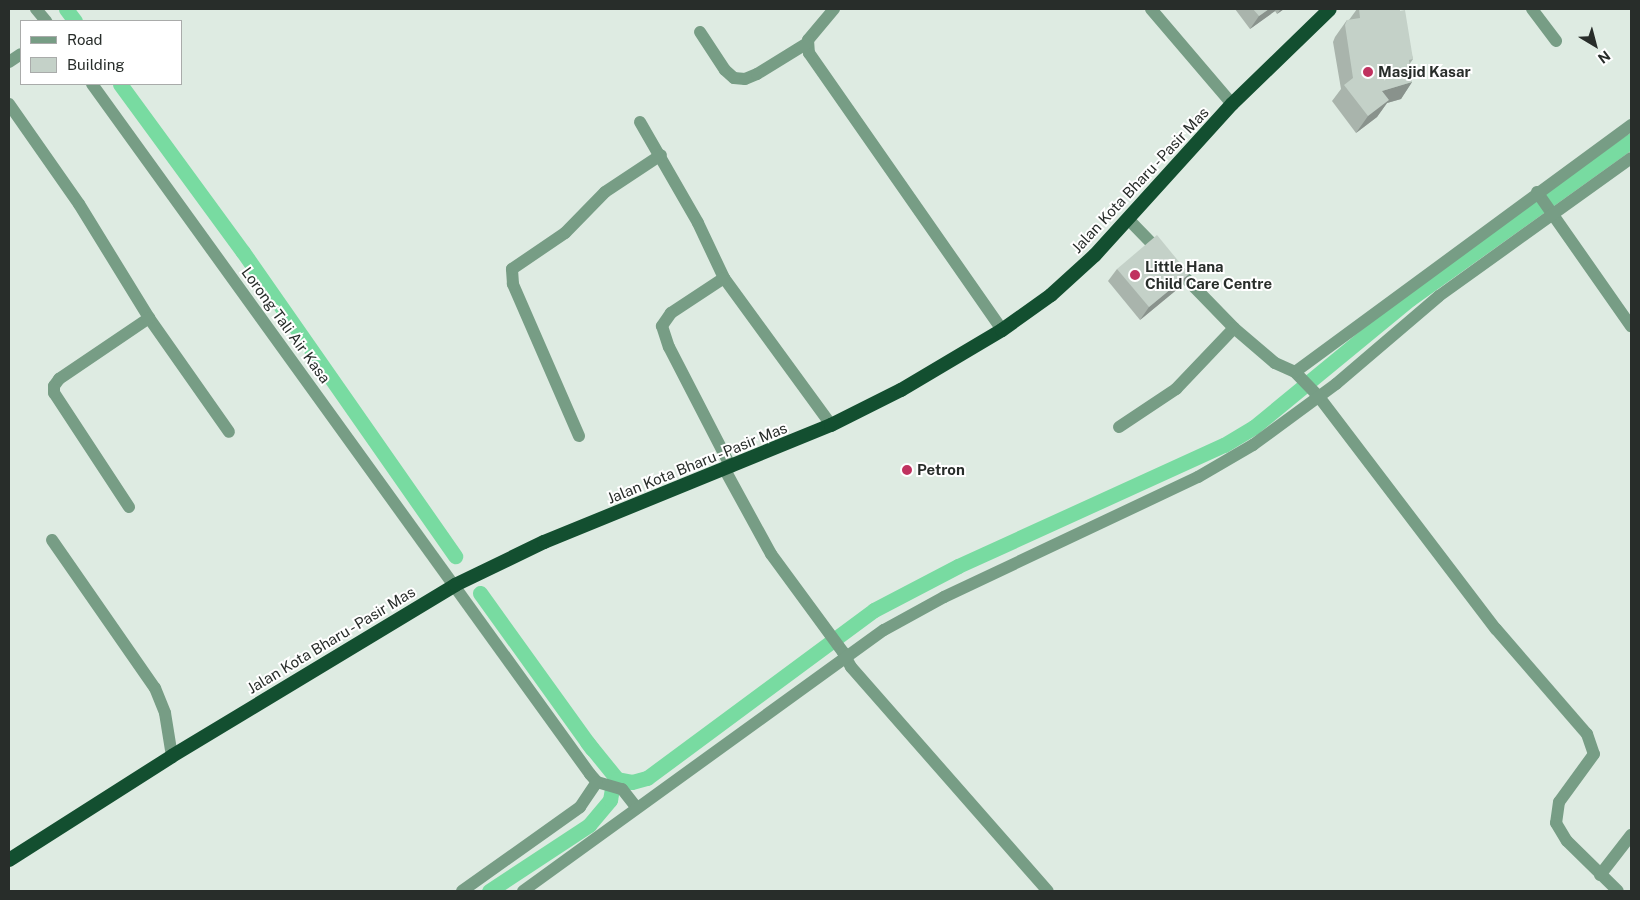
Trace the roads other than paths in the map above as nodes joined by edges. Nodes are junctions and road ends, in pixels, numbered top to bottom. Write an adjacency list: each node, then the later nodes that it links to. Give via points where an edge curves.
1 (36, 9): 6 (street)
2 (834, 9): 9 (street)
3 (1150, 9): 14 (street)
4 (1330, 9): 14 (highway, Jalan Kota Bharu - Pasir Mas)
5 (1532, 9): 8 (street)
6 (45, 20)
7 (700, 32): 9 (street, via 734,78 745,79 757,74)
8 (1556, 41)
9 (806, 44): 26 (street)
10 (20, 55): 11 (street)
11 (9, 62)
12 (93, 85): 36 (street, Lorong Tali Air Kasa)
13 (9, 104): 23 (street, via 79,204)
14 (1232, 104): 21 (highway, Jalan Kota Bharu - Pasir Mas)
15 (640, 122): 17 (street)
16 (1631, 125): 19 (street)
17 (661, 155): 22 (street); 32 (street, via 605,192 565,233 512,269 512,284)
18 (1631, 158): 20 (street)
19 (1539, 194): 20 (street); 27 (street)
20 (1553, 212): 24 (street); 28 (street, via 1439,296)
21 (1129, 220): 25 (street); 26 (highway, Jalan Kota Bharu - Pasir Mas, via 1051,295)
22 (724, 278): 29 (street); 33 (street, via 671,313 662,326)
23 (149, 318): 31 (street); 34 (street, via 59,379 54,386 54,393)
24 (1631, 326)
25 (1234, 328): 27 (street, via 1275,363); 30 (street, via 1176,389)
26 (1002, 330): 29 (highway, Jalan Kota Bharu - Pasir Mas, via 917,381)
27 (1297, 374): 28 (street)
28 (1316, 394): 37 (street, via 1227,461 944,598); 43 (street, via 1496,629 1592,740 1594,754 1559,802 1556,822 1567,841)
29 (831, 425): 33 (highway, Jalan Kota Bharu - Pasir Mas)
30 (1119, 427)
31 (229, 432)
32 (579, 436)
33 (728, 469): 36 (highway, Jalan Kota Bharu - Pasir Mas, via 544,542); 37 (street, via 786,577)
34 (129, 507)
35 (52, 540): 38 (street, via 155,688 165,713)
36 (455, 585): 38 (highway, Jalan Kota Bharu - Pasir Mas); 39 (street, Lorong Tali Air Kasa)
37 (843, 652): 40 (street); 46 (street, via 850,667)
38 (172, 756): 42 (highway, Jalan Kota Bharu - Pasir Mas)
39 (597, 782): 40 (street, via 622,789); 44 (street, via 580,807)
40 (634, 805): 45 (street)
41 (1631, 835): 43 (street)
42 (9, 860)
43 (1600, 875): 47 (street)
44 (462, 891)
45 (524, 891)
46 (1048, 891)
47 (1618, 891)

